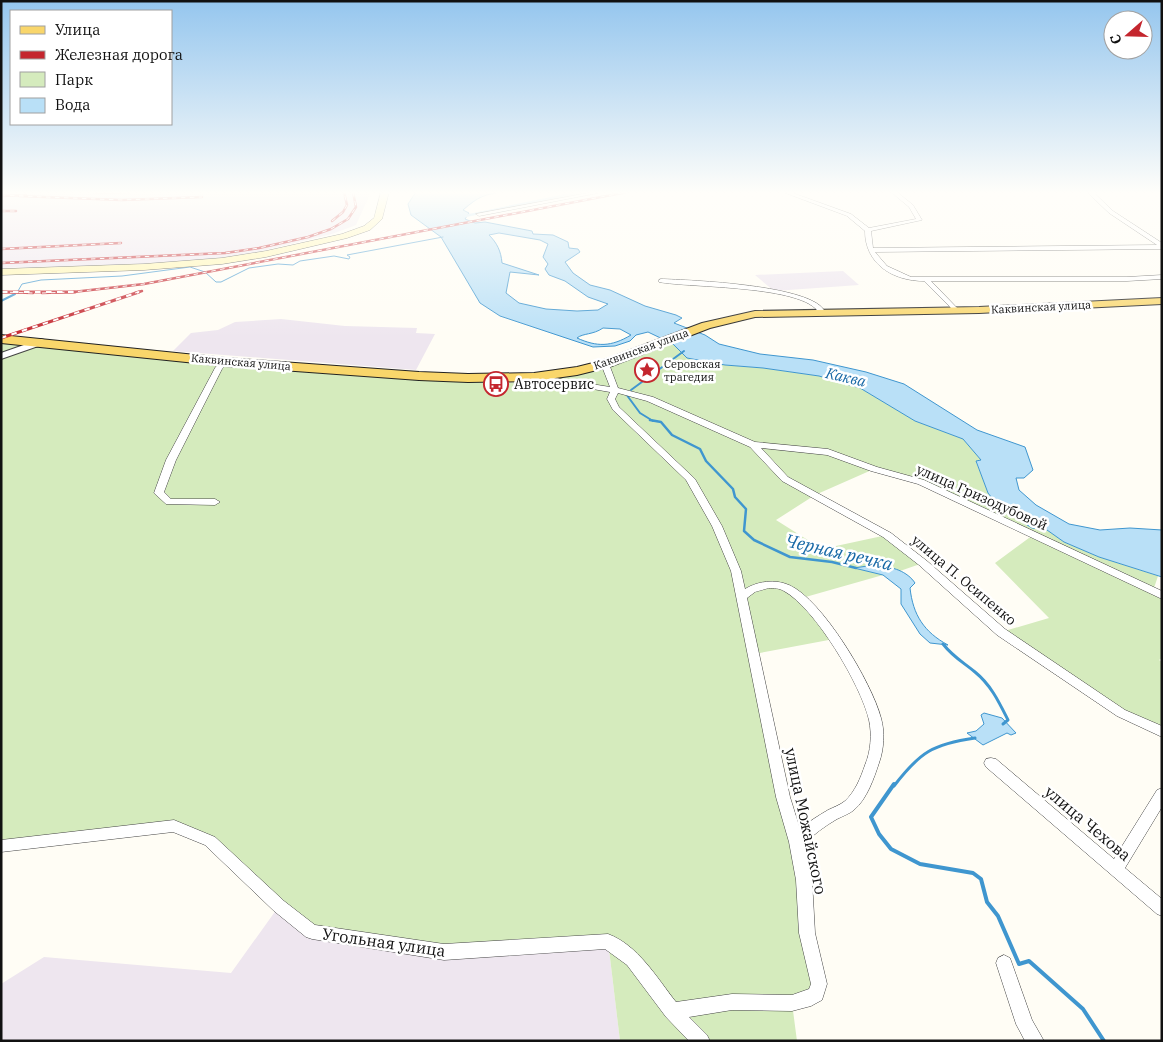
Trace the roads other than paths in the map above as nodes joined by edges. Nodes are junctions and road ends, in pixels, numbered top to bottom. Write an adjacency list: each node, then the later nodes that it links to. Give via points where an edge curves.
1 (323, 241): 5 (main road, via 211,262)
2 (867, 241): 4 (street)
3 (1162, 246): 4 (street)
4 (871, 250): 8 (street, via 880,263 895,274)
5 (1, 272)
6 (1162, 277): 8 (street)
7 (661, 281): 11 (street, via 769,292 808,300 820,307)
8 (927, 281): 10 (street)
9 (1162, 301): 10 (main road, Каквинская улица)
10 (957, 311): 11 (main road, Каквинская улица)
11 (821, 312): 16 (main road, Каквинская улица, via 755,314 706,324)
12 (1, 340): 13 (main road, Каквинская улица)
13 (41, 342): 14 (street); 15 (main road, Каквинская улица)
14 (1, 356)
15 (225, 362): 17 (main road, Каквинская улица, via 419,376); 20 (street, via 171,460 159,493 169,502)
16 (605, 364): 17 (main road, Каквинская улица); 18 (street)
17 (534, 376): 18 (street)
18 (615, 390): 19 (street, via 650,399); 22 (street, улица Можайского, via 611,399 616,408 690,479 717,526 736,571)
19 (753, 445): 21 (street, улица Гризодубовой, via 828,452 921,482); 23 (street, улица П. Осипенко, via 785,479 887,535 924,563 1001,632 1121,713)
20 (214, 502)
21 (1162, 595)
22 (742, 597): 26 (street, улица Можайского, via 783,797); 26 (street, via 751,588 767,585 786,588 802,598 839,646 860,682 875,718 877,750 857,796 849,806 822,821)
23 (1162, 732)
24 (991, 763): 28 (street, улица Чехова)
25 (1162, 794): 28 (street)
26 (796, 842): 31 (street, улица Можайского, via 804,880 807,933 819,984 816,994 792,1003 732,1002)
27 (1, 846): 31 (street, Угольная улица, via 174,826 210,841 279,906 312,932 444,952 608,941 633,960)
28 (1116, 870): 29 (street, улица Чехова)
29 (1162, 910)
30 (1004, 962): 33 (street, via 1025,1024)
31 (672, 1011): 32 (street, Угольная улица)
32 (701, 1041)
33 (1035, 1041)

